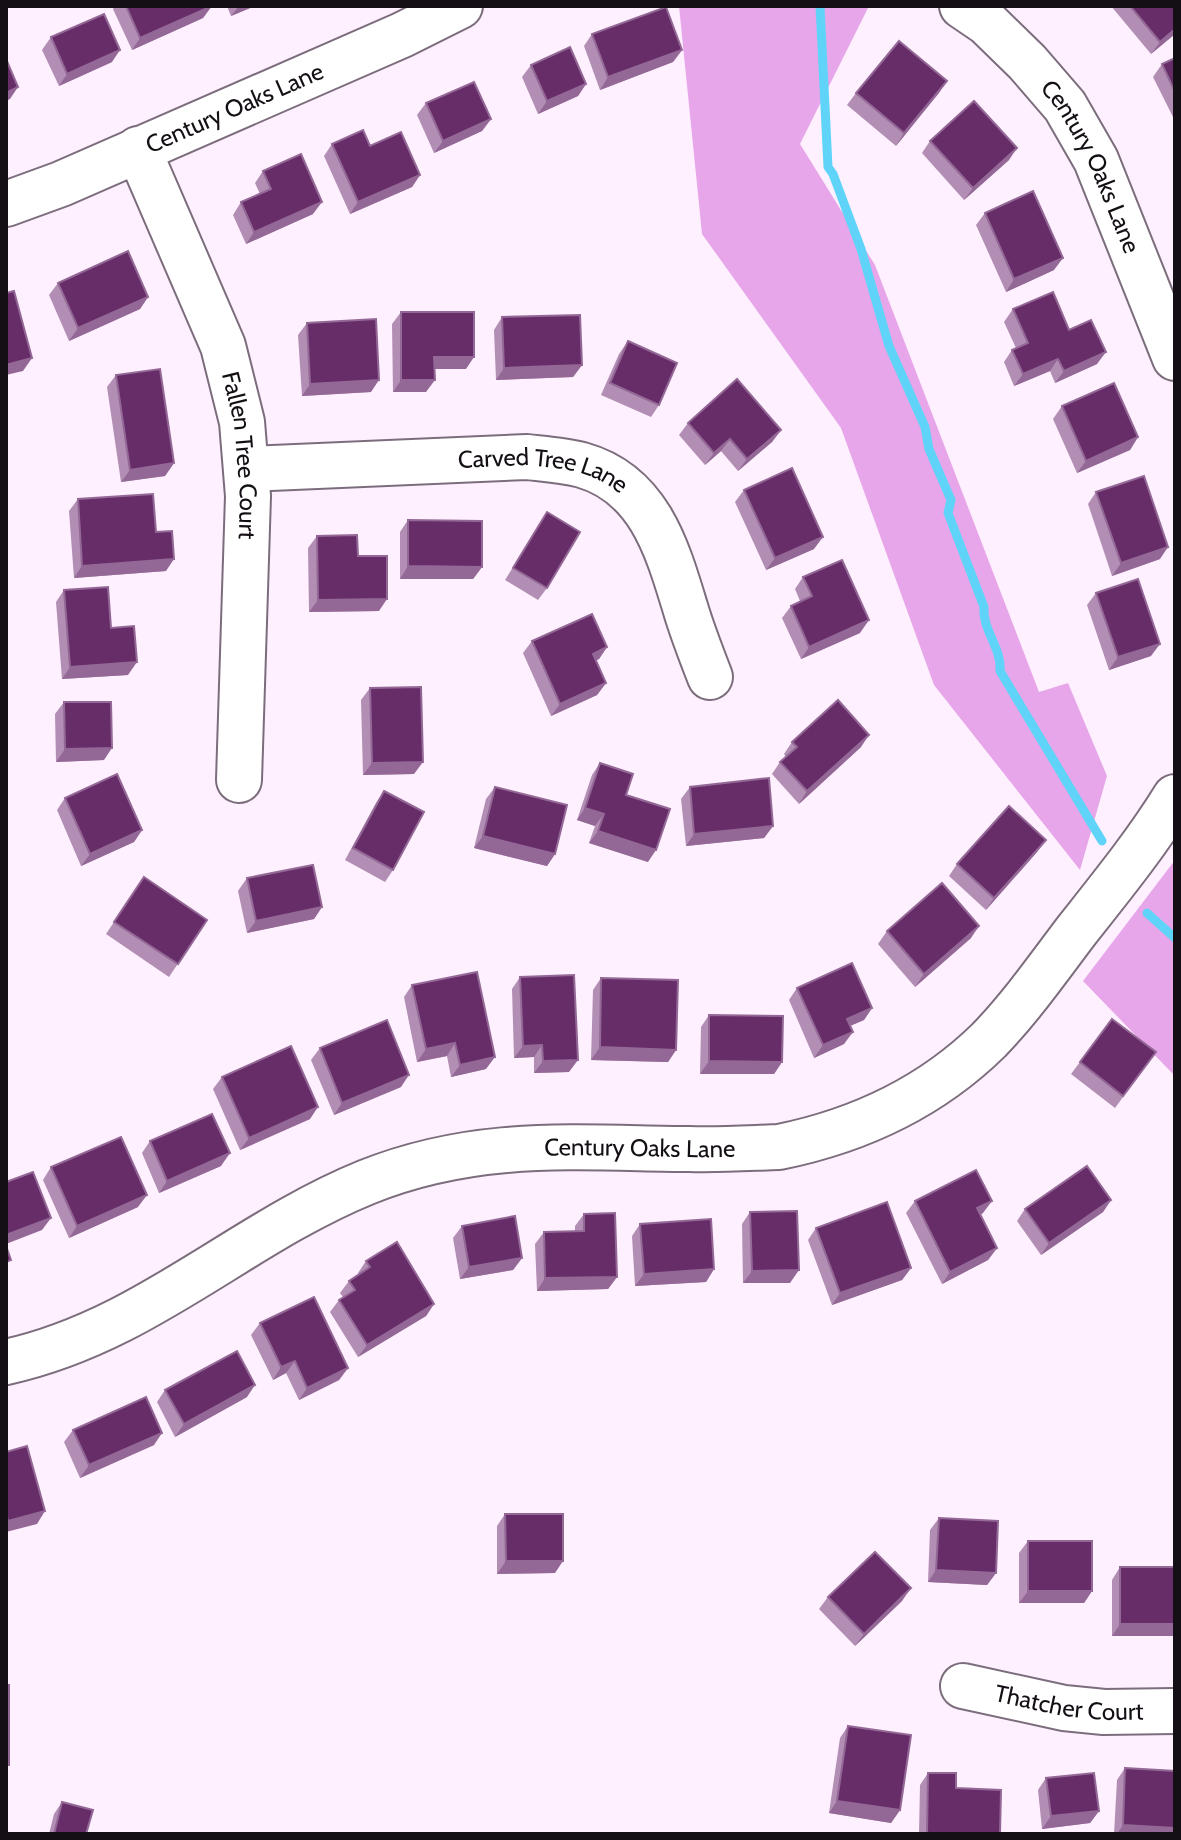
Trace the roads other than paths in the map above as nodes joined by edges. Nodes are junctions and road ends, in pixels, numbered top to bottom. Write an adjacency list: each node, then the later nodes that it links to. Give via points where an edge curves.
1 (460, 6): 3 (street, Century Oaks Lane)
2 (962, 6): 5 (street, Century Oaks Lane, via 987,23 1065,106 1096,160)
3 (138, 149): 4 (street, Century Oaks Lane); 6 (street, Fallen Tree Court, via 223,346 242,422)
4 (6, 204)
5 (1170, 331)
6 (247, 469): 7 (street, Carved Tree Lane, via 527,457 586,466 621,487 650,514 666,545); 8 (street, Fallen Tree Court)
7 (710, 677)
8 (239, 780)
9 (1175, 797): 10 (street, Century Oaks Lane, via 989,1039 934,1085 870,1121 779,1147 505,1148 434,1159 331,1197 144,1310 90,1336)
10 (6, 1362)
11 (963, 1686): 12 (street, Thatcher Court, via 1064,1708)
12 (1175, 1711)

